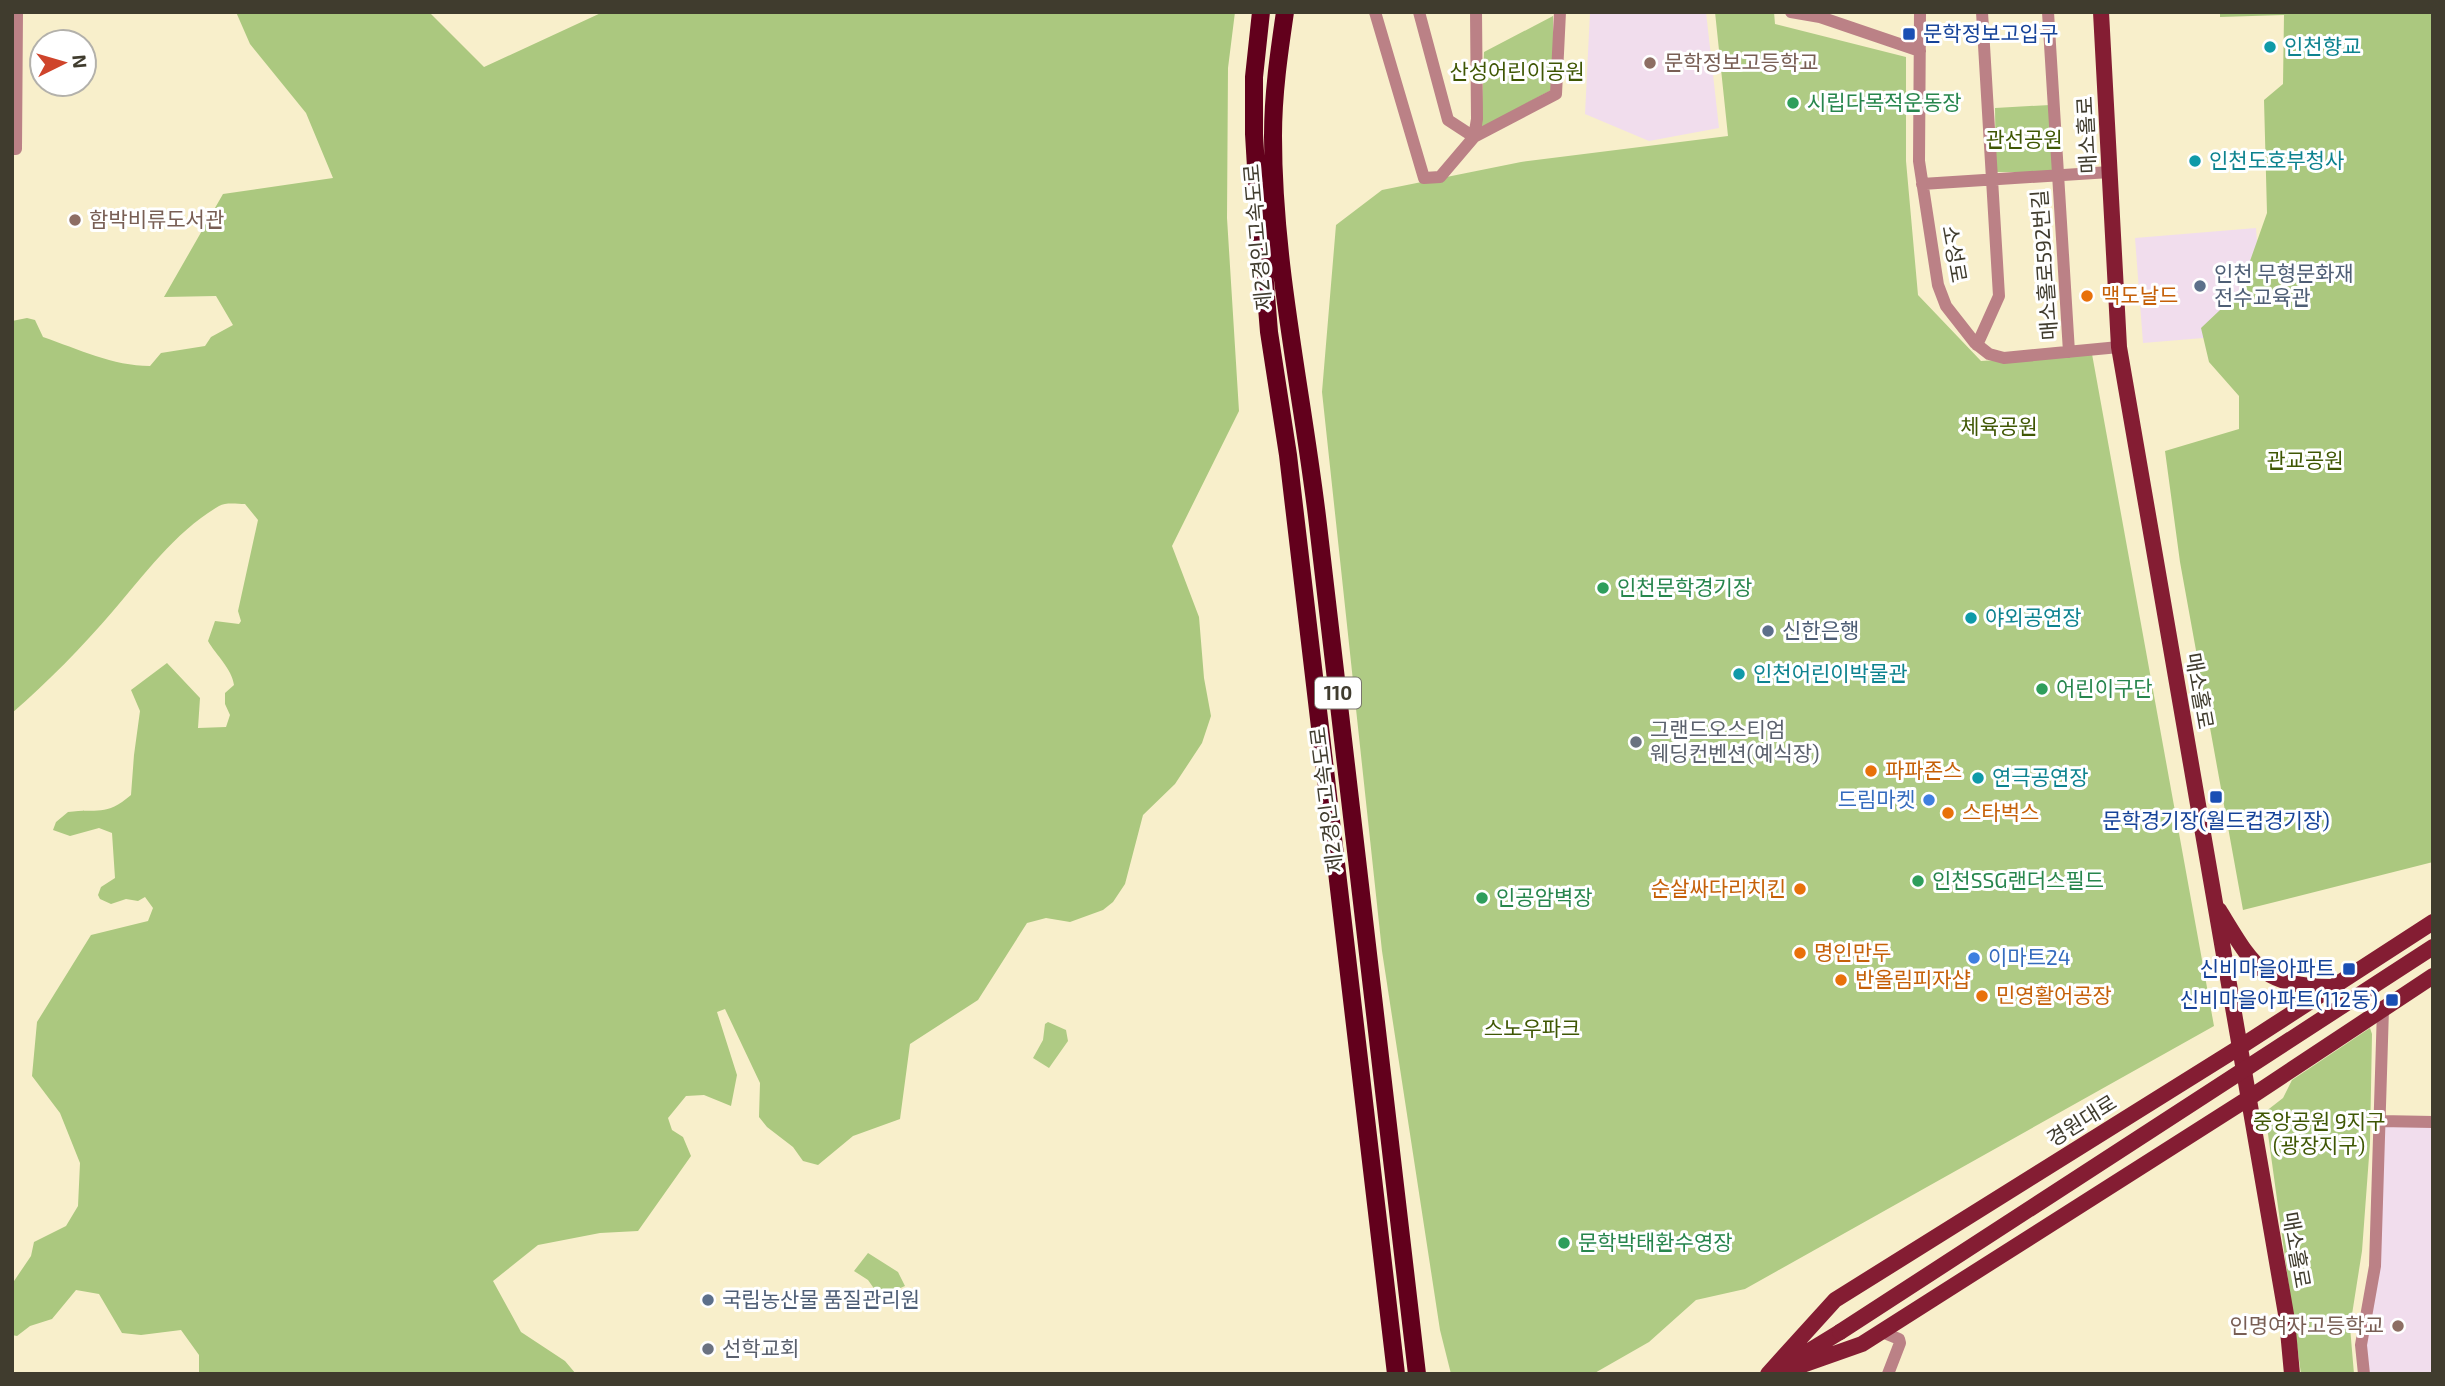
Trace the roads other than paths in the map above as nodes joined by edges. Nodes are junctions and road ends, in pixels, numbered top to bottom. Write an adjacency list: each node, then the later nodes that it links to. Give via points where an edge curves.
1 (18, 12): 15 (street, via 16,149)
2 (1261, 12): 34 (highway, 제2경인고속도로 / 110, via 1254,134 1269,332 1288,455)
3 (1285, 12): 35 (highway, 제2경인고속도로 / 110, via 1275,85 1275,209 1311,466)
4 (1375, 12): 14 (street, via 1424,178 1440,177)
5 (1419, 12): 14 (street, via 1448,120)
6 (1476, 12): 14 (street)
7 (1560, 12): 14 (street, via 1556,94)
8 (1791, 12): 13 (street)
9 (1920, 12): 13 (street, 소성로)
10 (1982, 12): 18 (street)
11 (2048, 12): 17 (street)
12 (2101, 12): 16 (main road, 매소홀로)
13 (1920, 51): 19 (street, 소성로)
14 (1474, 137)
15 (12, 149)
16 (2110, 172): 17 (street, 매소홀로592번길); 21 (main road, 매소홀로)
17 (2059, 175): 18 (street, 매소홀로592번길); 22 (street, 매소홀로592번길)
18 (1992, 179): 19 (street, 매소홀로592번길); 20 (street, via 1999,296)
19 (1922, 184): 20 (street, 소성로, via 1938,285 1946,306)
20 (1978, 345): 22 (street, 소성로, via 2004,358)
21 (2119, 347): 22 (street, 소성로); 23 (main road, 매소홀로)
22 (2069, 352)
23 (2215, 904): 27 (main road, via 2247,955 2263,971 2301,986); 29 (main road, 매소홀로)
24 (2433, 922): 27 (main road, 경원대로)
25 (2433, 947): 36 (main road, 경원대로, bridge)
26 (2433, 976): 28 (main road)
27 (2333, 987): 29 (main road, 경원대로)
28 (2383, 1009): 30 (main road); 31 (street)
29 (2240, 1047): 30 (main road, 매소홀로); 36 (main road, 경원대로, via 1835,1300)
30 (2249, 1098): 33 (main road); 39 (main road, 매소홀로)
31 (2380, 1122): 32 (street); 40 (street, via 2375,1266 2361,1345)
32 (2433, 1122)
33 (1881, 1332): 37 (main road, via 1861,1344); 38 (street, via 1900,1343)
34 (1395, 1374)
35 (1417, 1374)
36 (1769, 1374)
37 (1777, 1374)
38 (1888, 1374)
39 (2292, 1374)
40 (2364, 1374)

